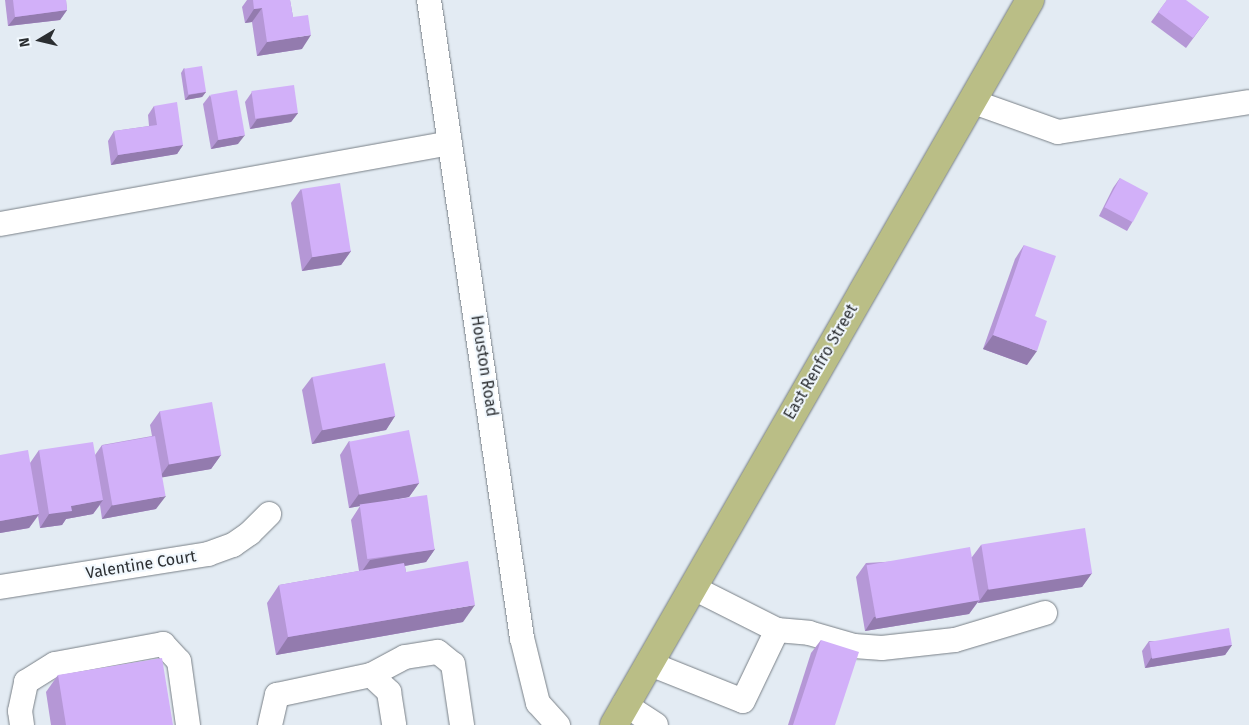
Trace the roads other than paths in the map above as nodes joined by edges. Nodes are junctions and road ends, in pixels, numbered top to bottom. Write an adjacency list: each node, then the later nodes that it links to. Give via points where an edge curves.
1 (429, 0): 5 (street, Houston Road)
2 (1030, 0): 3 (main road, East Renfro Street)
3 (971, 101): 4 (street, via 1058,132); 9 (main road, East Renfro Street)
4 (1249, 102)
5 (450, 143): 6 (street); 20 (street, Houston Road, via 522,638 538,704)
6 (0, 224)
7 (269, 514): 8 (street, Valentine Court, via 239,541 208,554)
8 (0, 587)
9 (692, 587): 11 (street); 12 (main road, East Renfro Street)
10 (1045, 613): 11 (street, via 955,640 882,648 854,646 809,633)
11 (777, 630): 12 (street, via 743,701)
12 (648, 663): 14 (main road, East Renfro Street)
13 (371, 675): 17 (street, via 277,695); 18 (street, via 389,692); 19 (street, via 405,657 438,652 453,664)
14 (619, 715): 21 (street)
15 (22, 725): 16 (street, via 20,711 26,682 55,664 163,644 179,661)
16 (188, 725)
17 (270, 725)
18 (394, 725)
19 (462, 725)
20 (558, 725)
21 (656, 725)

